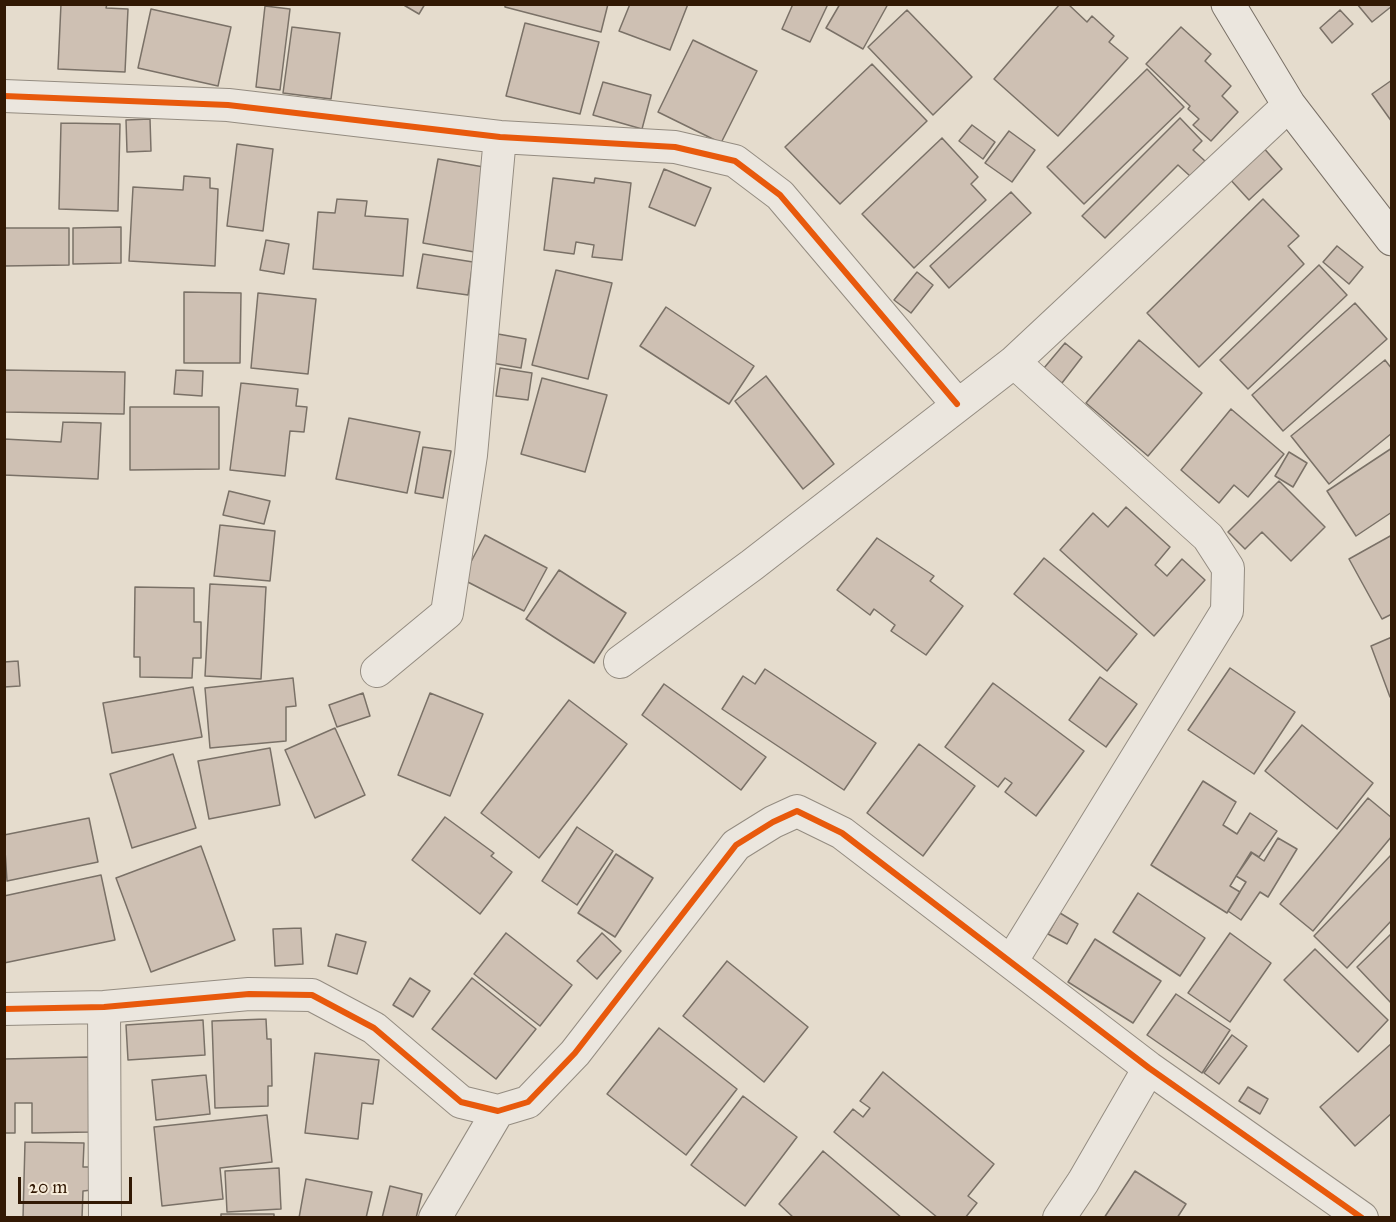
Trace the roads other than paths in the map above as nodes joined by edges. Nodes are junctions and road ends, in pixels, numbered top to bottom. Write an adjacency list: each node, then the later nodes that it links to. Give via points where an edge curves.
1 (1228, 4): 3 (street)
2 (4, 96): 4 (street, via 228,105)
3 (1289, 105): 5 (street); 6 (street)
4 (500, 137): 7 (street, via 675,147 735,161 780,195); 9 (street, via 471,455 447,613)
5 (1392, 239)
6 (1014, 362): 7 (street); 10 (street, via 1208,537 1228,568 1227,611)
7 (957, 404): 8 (street, via 752,565)
8 (620, 662)
9 (377, 671)
10 (1011, 962): 13 (street); 14 (street, via 842,833 797,811 736,845 575,1053 528,1102)
11 (104, 1008): 12 (street); 14 (street, via 249,994 312,995 374,1028 461,1102); 15 (street)
12 (4, 1009)
13 (1149, 1068): 17 (street); 18 (street)
14 (498, 1111): 16 (street)
15 (105, 1218)
16 (435, 1218)
17 (1059, 1218)
18 (1362, 1218)

